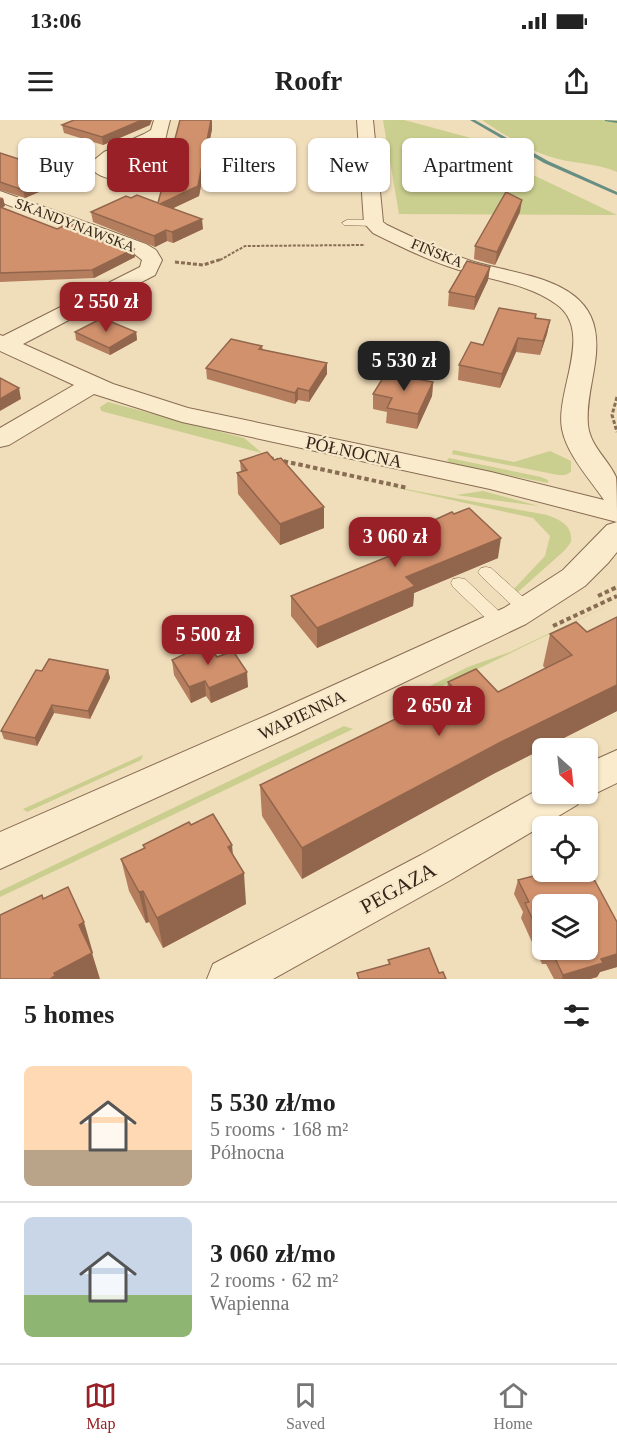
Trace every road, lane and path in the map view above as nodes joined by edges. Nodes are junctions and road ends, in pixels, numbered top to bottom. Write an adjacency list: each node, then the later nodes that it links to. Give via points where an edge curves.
1 (365, 120): 4 (street)
2 (0, 196): 6 (street, SKANDYNAWSKA, via 139,248)
3 (347, 223): 4 (lane)
4 (374, 223): 5 (street, FIŃSKA)
5 (408, 241): 6 (path, via 245,246 209,265); 12 (street, FIŃSKA, via 471,267 543,288 580,315 585,333 575,428)
6 (153, 259): 7 (street, SKANDYNAWSKA, via 148,271)
7 (3, 343): 8 (street, PÓŁNOCNA)
8 (93, 384): 11 (street); 13 (street, PÓŁNOCNA, via 206,421 491,481)
9 (617, 397): 10 (path, via 612,415)
10 (617, 432)
11 (0, 439)
12 (617, 499)
13 (617, 513)
14 (617, 532): 18 (street, WAPIENNA, via 574,578)
15 (486, 572): 18 (lane)
16 (459, 583): 18 (lane)
17 (617, 596): 18 (path)
18 (524, 620): 22 (street, WAPIENNA)
19 (617, 765): 20 (street)
20 (598, 775)
21 (547, 804): 23 (street, PEGAZA)
22 (0, 851)
23 (229, 979)

